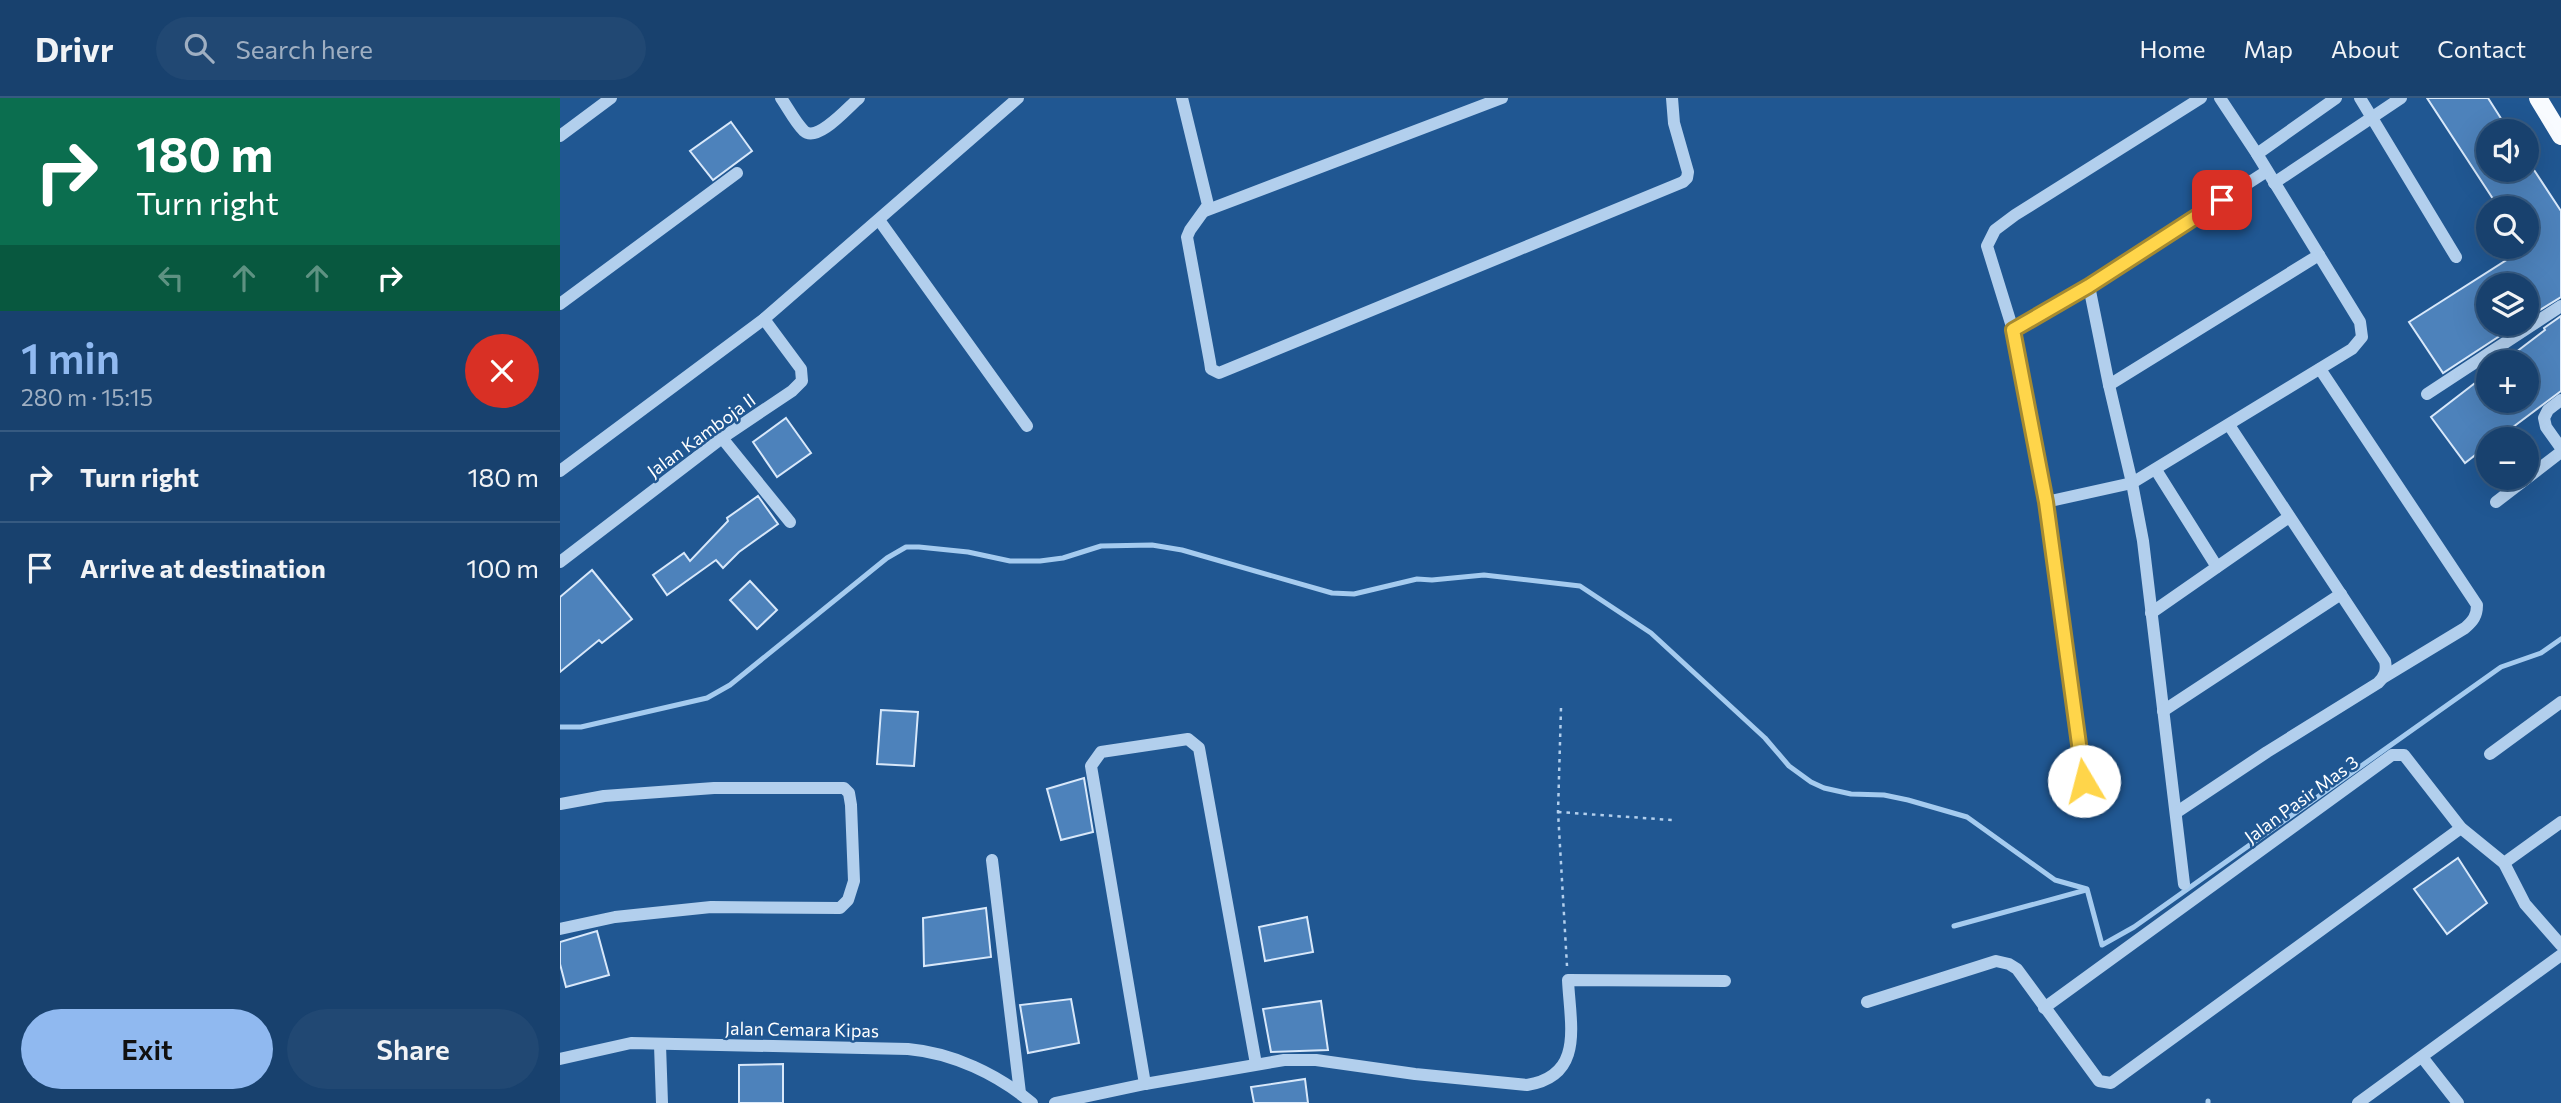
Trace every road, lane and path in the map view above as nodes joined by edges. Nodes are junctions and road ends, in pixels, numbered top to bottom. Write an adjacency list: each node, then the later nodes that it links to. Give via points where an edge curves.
1 (611, 98): 15 (street)
2 (781, 98): 3 (street, via 804,131 816,134)
3 (859, 98)
4 (1018, 98): 22 (street)
5 (1182, 98): 21 (street, via 1208,205)
6 (1502, 98): 21 (street)
7 (1672, 98): 21 (street, via 1688,172 1683,182 1219,373 1211,369 1188,237)
8 (2201, 98): 29 (street, via 1995,230 1988,254)
9 (2220, 98): 17 (street)
10 (2336, 98): 17 (street)
11 (2360, 98): 14 (street)
12 (2401, 98): 14 (street)
13 (2538, 98): 16 (main road)
14 (2371, 117): 20 (street); 24 (street)
15 (560, 136)
16 (2561, 136)
17 (2257, 154): 18 (street)
18 (2267, 171): 20 (street); 25 (street)
19 (737, 173): 26 (street)
20 (2274, 183): 23 (street)
21 (1205, 211)
22 (879, 220): 28 (street); 35 (street)
23 (2319, 255): 30 (street, via 2363,330 2360,342); 31 (street)
24 (2456, 257)
25 (2089, 286): 29 (street); 31 (street)
26 (560, 304)
27 (2561, 306): 32 (street)
28 (764, 319): 36 (street, Jalan Kamboja II, via 801,369 802,381); 39 (street)
29 (2013, 330): 41 (street)
30 (2320, 369): 34 (street); 49 (street, via 2477,606 2465,628)
31 (2109, 385): 40 (street)
32 (2427, 394)
33 (2561, 400): 37 (street, via 2544,418)
34 (2228, 425): 38 (street); 43 (street)
35 (1027, 426)
36 (722, 438): 44 (street); 45 (street, Jalan Kamboja II)
37 (2561, 450): 42 (street)
38 (2156, 470): 40 (street); 46 (street)
39 (560, 471)
40 (2133, 483): 41 (street); 48 (street)
41 (2046, 502): 54 (street)
42 (2496, 502)
43 (2289, 517): 46 (street); 47 (street)
44 (790, 523)
45 (560, 562)
46 (2217, 567): 48 (street)
47 (2341, 593): 49 (street, via 2385,661); 52 (street)
48 (2151, 613): 52 (street)
49 (2384, 677): 57 (street)
50 (2561, 702): 53 (street)
51 (1561, 708): 56 (path)
52 (2163, 710): 57 (street)
53 (2490, 754)
54 (2084, 781)
55 (560, 804): 64 (street, via 714,788 844,788 851,805 855,881 840,908 711,906 615,917)
56 (1558, 812): 58 (path); 67 (path)
57 (2177, 812): 63 (street)
58 (1672, 820)
59 (2561, 822): 62 (street)
60 (2461, 828): 62 (street, Jalan Pasir Mas 3); 70 (street, Jalan Pasir Mas 3, via 2404,755 2392,755); 70 (street, via 2115,1082 2099,1081)
61 (992, 860): 76 (street)
62 (2504, 863): 65 (street, via 2525,904)
63 (2184, 884)
64 (560, 929)
65 (2561, 945)
66 (2561, 955): 72 (street)
67 (1568, 980): 68 (street); 74 (street, via 1571,1037 1567,1059 1544,1083 1415,1074 1316,1060)
68 (1725, 981)
69 (1867, 1002): 70 (street, via 1996,961 2017,970)
70 (2044, 1008)
71 (660, 1045): 73 (street, Jalan Cemara Kipas, via 631,1043); 76 (street, Jalan Cemara Kipas, via 926,1050 968,1063); 77 (street)
72 (2422, 1058): 80 (street); 81 (street)
73 (560, 1059)
74 (1256, 1064): 75 (street); 75 (street, via 1199,748 1188,738 1101,752 1091,766)
75 (1145, 1084): 79 (street)
76 (1020, 1093): 78 (street, Jalan Cemara Kipas)
77 (662, 1103)
78 (1032, 1103)
79 (1055, 1103)
80 (2358, 1103)
81 (2458, 1103)

